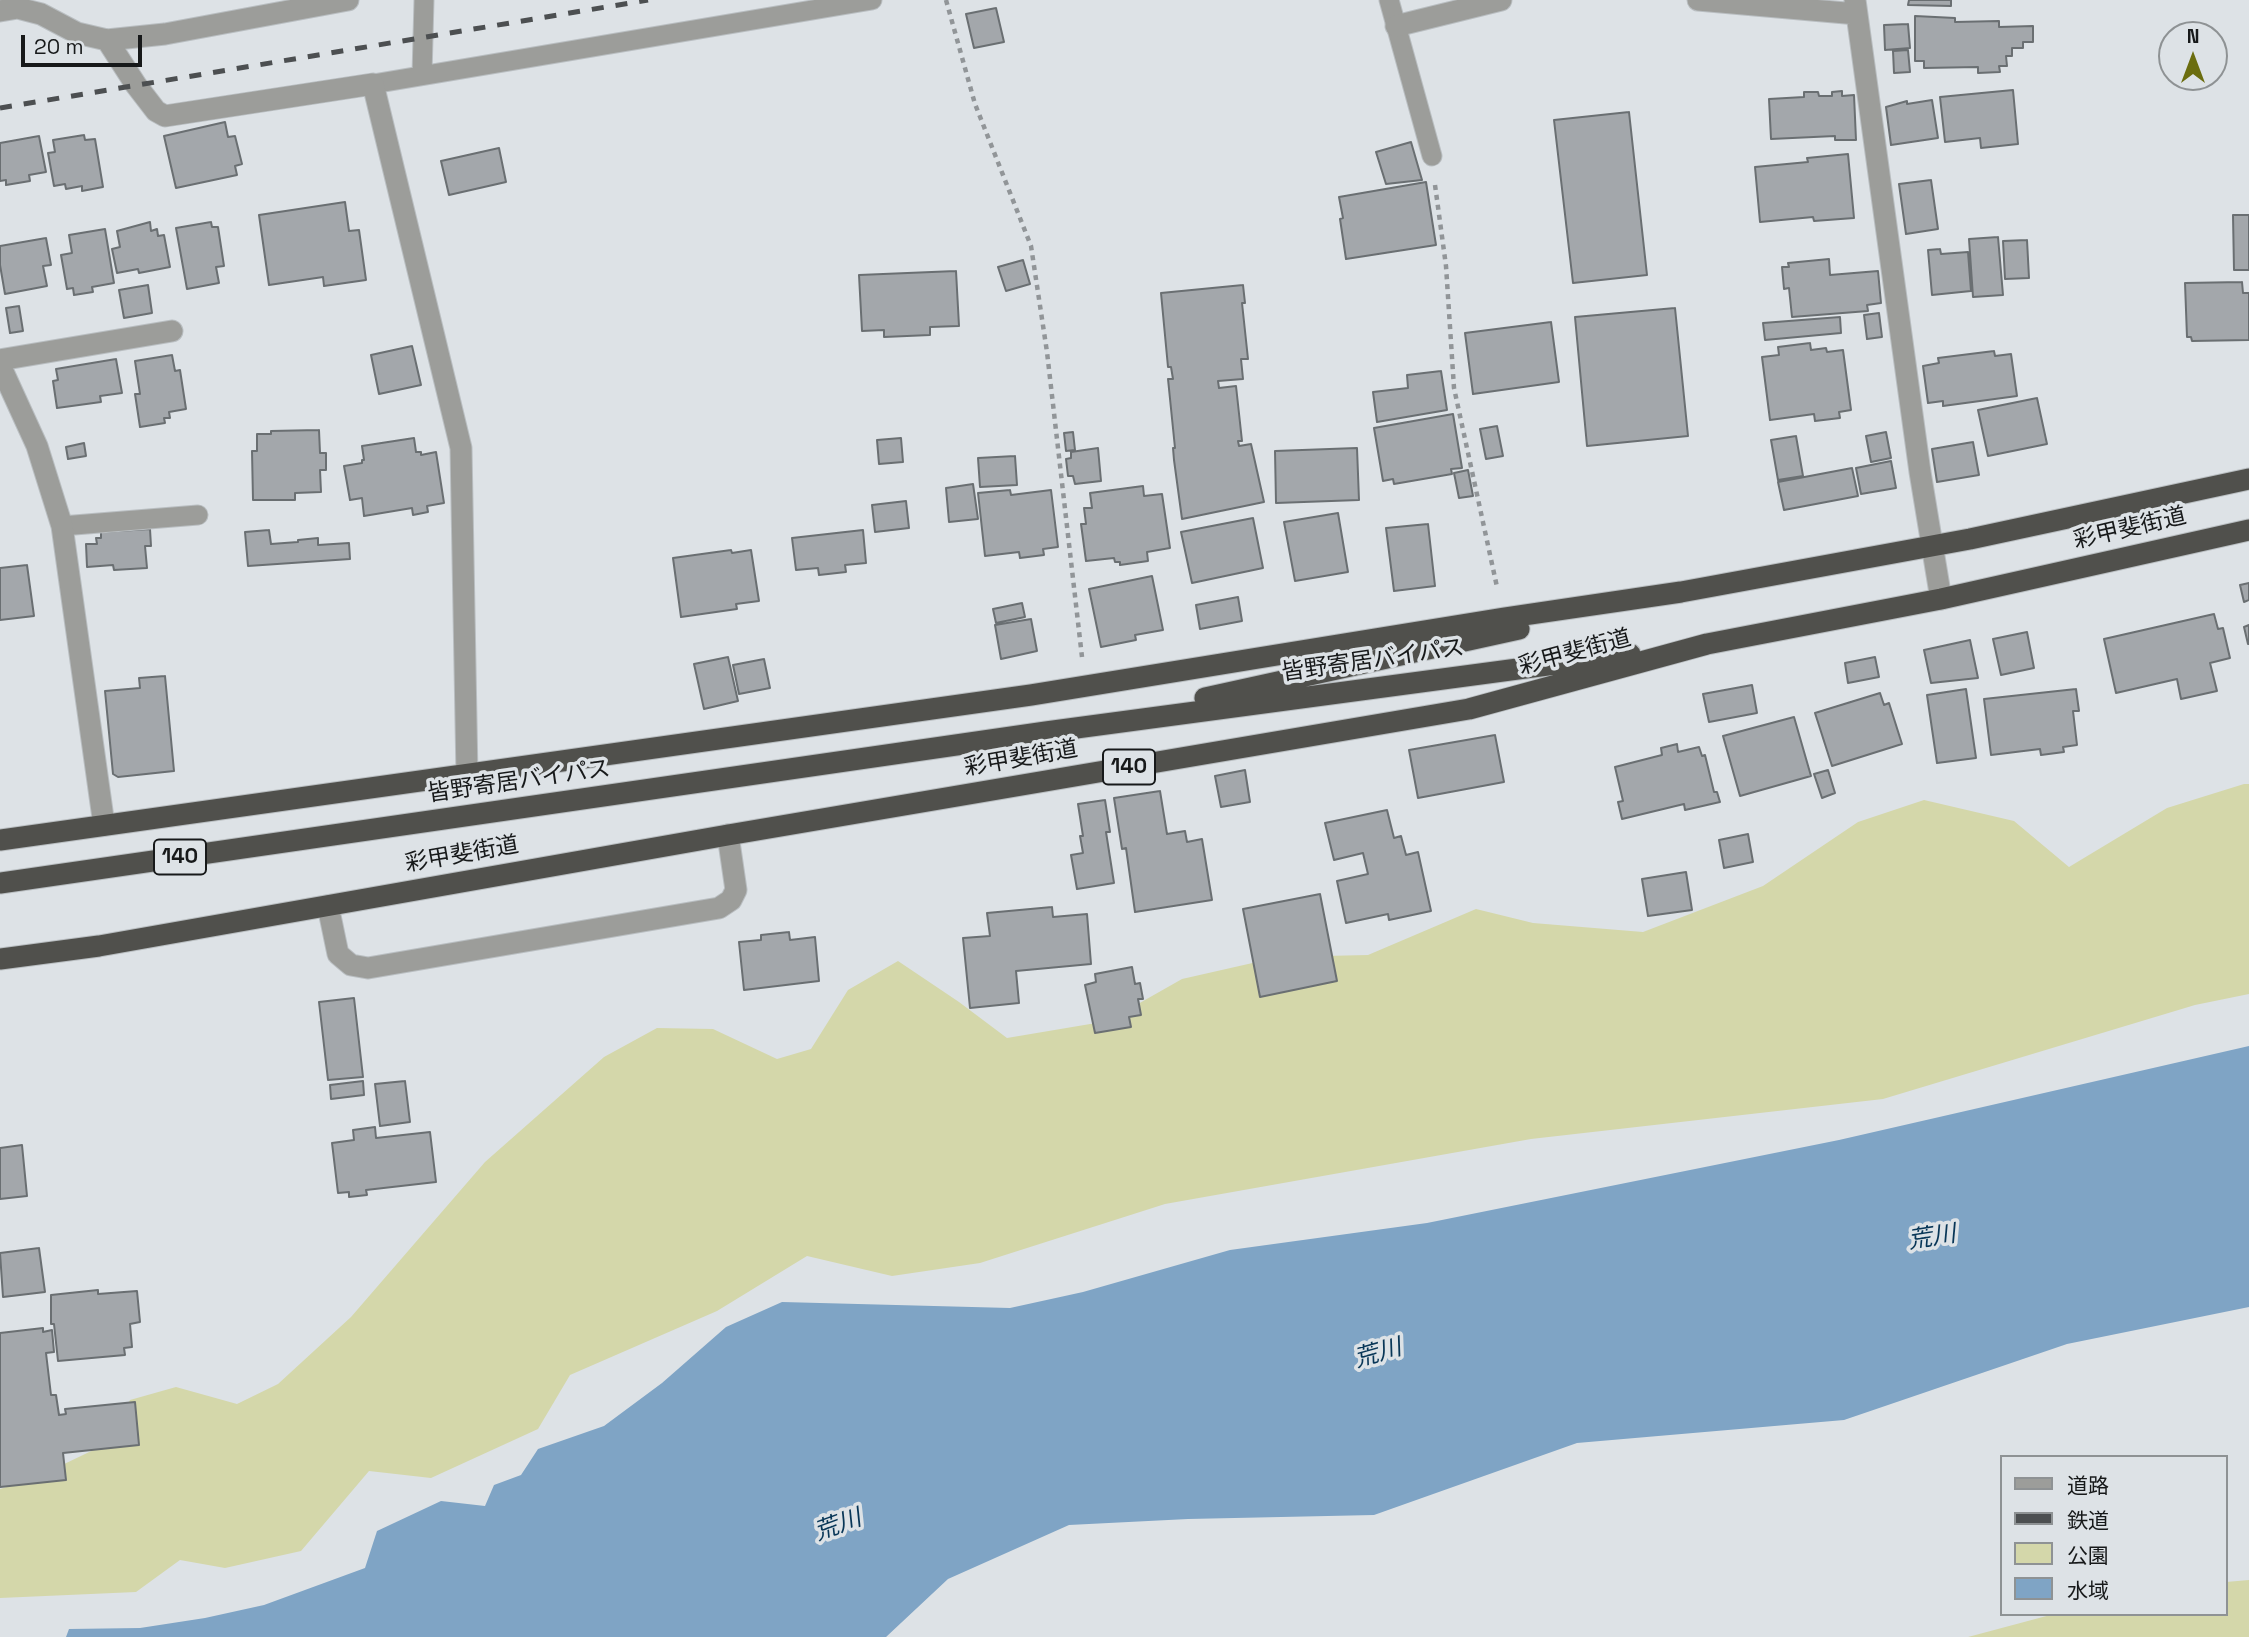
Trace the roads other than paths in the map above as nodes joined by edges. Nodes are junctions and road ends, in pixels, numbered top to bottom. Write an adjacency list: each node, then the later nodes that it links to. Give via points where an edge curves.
1 (348, 0): 10 (street, via 165,34)
2 (424, 0): 11 (lane)
3 (872, 0): 11 (lane)
4 (1389, 0): 9 (lane)
5 (1501, 0): 9 (street)
6 (1698, 0): 8 (street)
7 (10, 6): 10 (street, via 41,13 77,33)
8 (1856, 7): 20 (street)
9 (1396, 26): 13 (lane)
10 (107, 40): 12 (street, via 136,85 165,116)
11 (422, 75): 12 (lane)
12 (373, 84): 25 (street, via 461,448)
13 (1432, 156)
14 (172, 331): 15 (street)
15 (0, 363): 18 (street, via 37,446)
16 (2249, 479): 20 (highway, 彩甲斐街道 / 140)
17 (198, 515): 18 (lane)
18 (62, 526): 26 (street)
19 (2249, 530): 22 (highway, 彩甲斐街道 / 140)
20 (1933, 546): 21 (highway, 彩甲斐街道 / 140); 22 (street)
21 (1681, 592): 24 (highway, 皆野寄居バイパス / 140); 25 (highway, 彩甲斐街道 / 140, via 1082,687)
22 (1941, 598): 23 (highway, 彩甲斐街道 / 140)
23 (1707, 644): 24 (highway, 皆野寄居バイパス / 140); 27 (highway, 彩甲斐街道 / 140, via 1469,709)
24 (1046, 732): 29 (highway, 皆野寄居バイパス / 140)
25 (467, 776): 26 (highway, 彩甲斐街道 / 140)
26 (104, 825): 28 (highway, 彩甲斐街道 / 140)
27 (728, 835): 30 (highway, 彩甲斐街道 / 140); 30 (street, via 736,890 719,908 368,968 351,965 338,954)
28 (0, 840)
29 (0, 883)
30 (328, 906): 31 (highway, 彩甲斐街道 / 140)
31 (0, 959)

